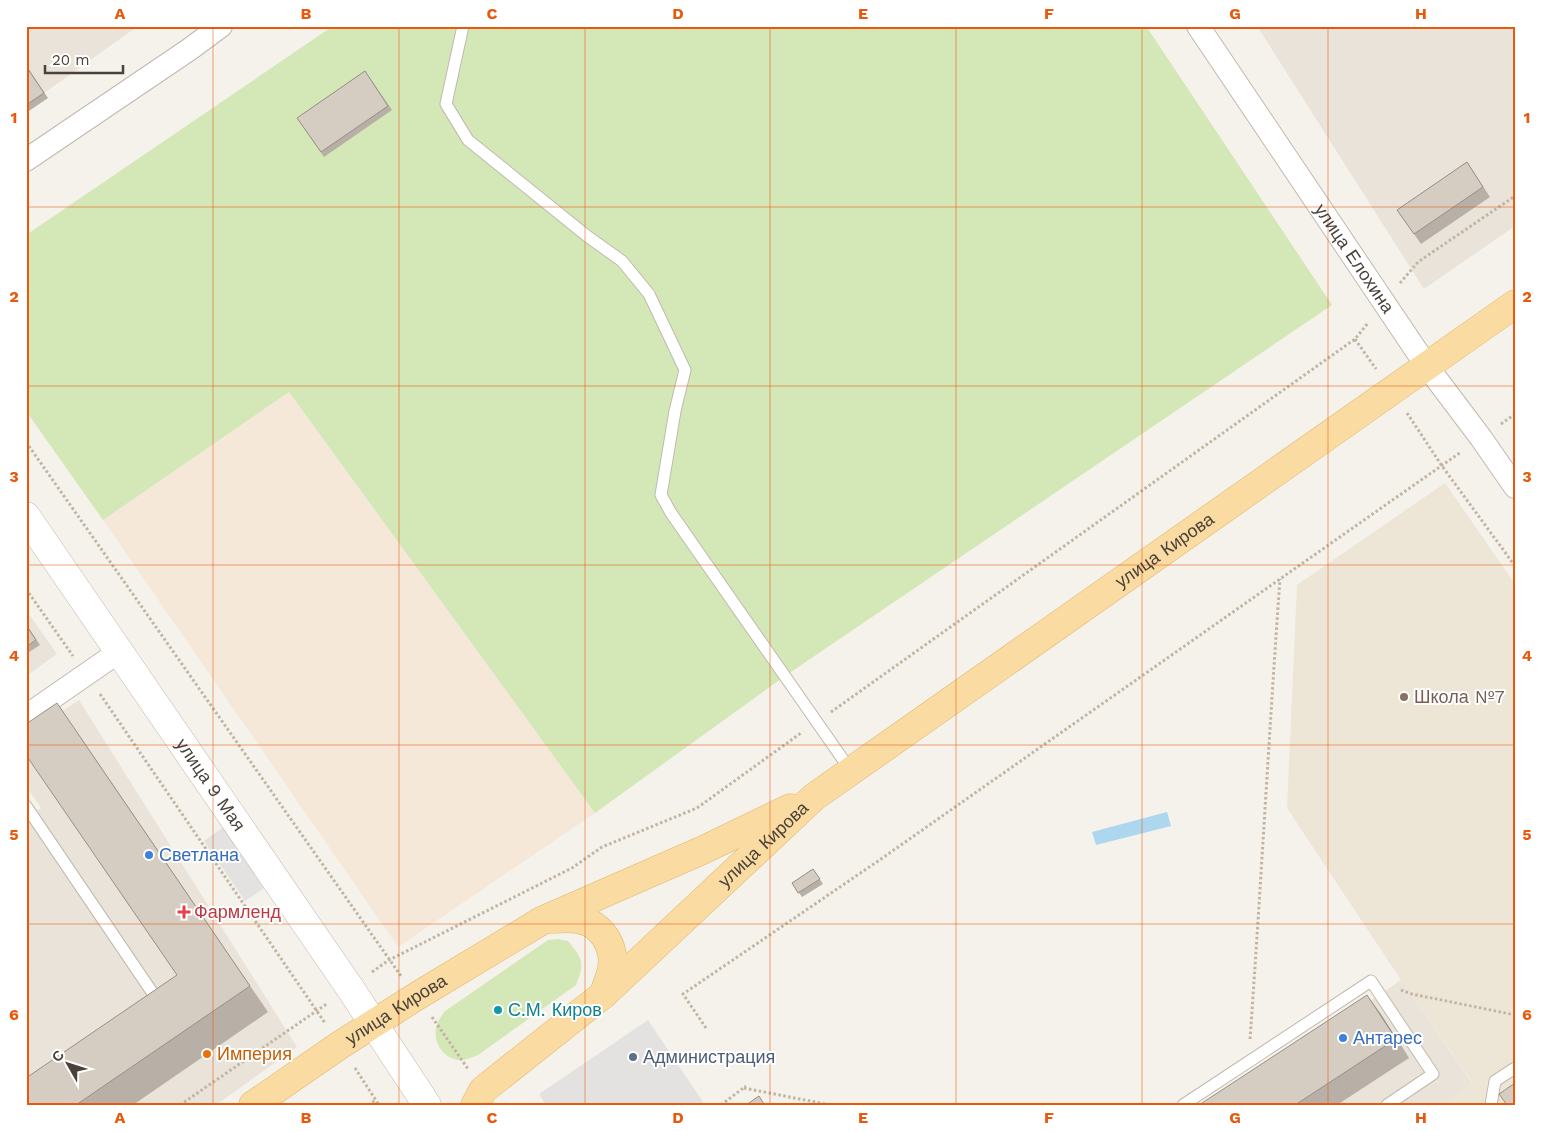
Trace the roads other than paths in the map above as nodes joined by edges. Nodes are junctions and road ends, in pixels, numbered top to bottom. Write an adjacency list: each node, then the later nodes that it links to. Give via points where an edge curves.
1 (221, 26): 4 (street)
2 (463, 26): 11 (lane, via 446,104 468,140 587,236 622,260 649,294 685,370 673,419 661,495)
3 (1198, 26): 6 (street, улица Елохина)
4 (26, 160)
5 (1515, 304): 6 (main road, улица Кирова)
6 (1426, 365): 7 (street, улица Елохина); 11 (main road, улица Кирова)
7 (1515, 487)
8 (26, 516): 9 (street, улица 9 Мая)
9 (120, 652): 10 (street); 17 (street, улица 9 Мая)
10 (26, 716)
11 (851, 771): 12 (main road, улица Кирова)
12 (814, 797): 14 (main road, улица Кирова); 15 (main road, улица Кирова)
13 (26, 806): 16 (lane, via 156,998)
14 (543, 920): 15 (main road, улица Кирова, via 582,920 598,928 606,937 612,951 612,967); 17 (main road, улица Кирова)
15 (604, 994): 19 (main road, улица Кирова)
16 (140, 1009)
17 (374, 1024): 20 (main road, улица Кирова); 21 (street, улица 9 Мая)
18 (1515, 1068): 24 (lane, via 1495,1081)
19 (479, 1098)
20 (253, 1105)
21 (427, 1105)
22 (1183, 1105): 23 (lane, via 1372,981 1433,1074)
23 (1387, 1105)
24 (1491, 1105)

